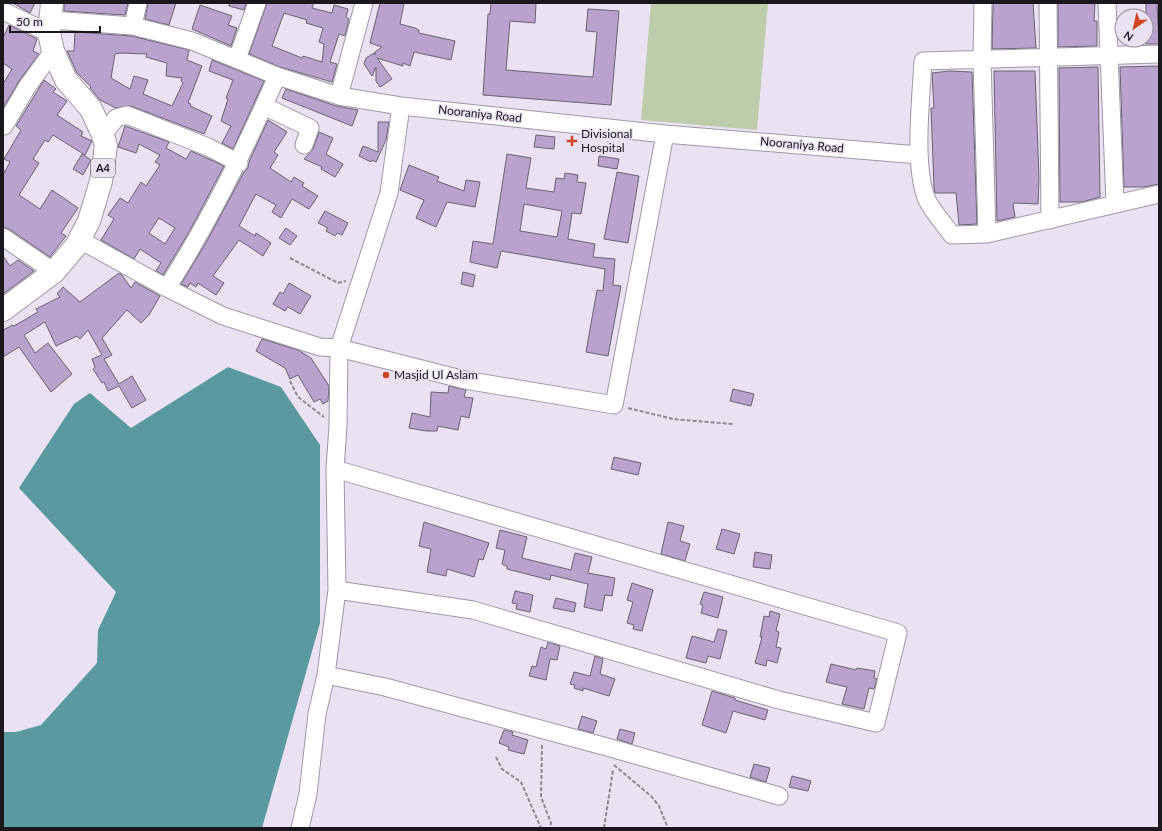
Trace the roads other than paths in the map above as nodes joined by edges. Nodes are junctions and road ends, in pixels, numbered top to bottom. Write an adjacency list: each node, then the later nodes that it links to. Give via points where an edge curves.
1 (138, 3): 8 (street)
2 (257, 3): 13 (street)
3 (983, 3): 14 (street)
4 (1048, 3): 12 (street)
5 (1107, 3): 11 (street)
6 (362, 4): 16 (street)
7 (3, 11): 9 (street)
8 (133, 26): 9 (street, Nooraniya Road); 13 (street, Nooraniya Road, via 192,41)
9 (51, 27): 19 (street, via 27,87); 21 (highway, A4, via 66,80 91,109)
10 (1159, 54): 11 (street)
11 (1108, 56): 12 (street); 26 (street)
12 (1047, 57): 14 (street); 27 (street)
13 (237, 59): 15 (street, Nooraniya Road)
14 (982, 59): 23 (street, via 923,61); 28 (street)
15 (277, 76): 16 (street, Nooraniya Road); 17 (street)
16 (339, 96): 18 (street, Nooraniya Road)
17 (264, 106): 22 (street, via 310,128); 24 (street)
18 (401, 106): 20 (street, Nooraniya Road); 34 (street, via 390,193)
19 (3, 126)
20 (665, 134): 23 (street, Nooraniya Road); 34 (street, via 614,405 465,380)
21 (103, 135): 24 (street, via 116,118 127,115 208,147); 30 (highway, A4, via 106,146 101,181 89,221)
22 (304, 145)
23 (919, 155): 28 (street, via 922,186 928,202 952,235)
24 (239, 163): 32 (street, via 197,241)
25 (1159, 194): 26 (street)
26 (1115, 204): 27 (street)
27 (1050, 220): 28 (street)
28 (987, 234)
29 (3, 237): 31 (street)
30 (80, 240): 31 (highway, A4); 32 (street)
31 (54, 272): 33 (highway, A4)
32 (167, 288): 34 (street, via 223,316 320,347)
33 (3, 310)
34 (339, 348): 35 (street)
35 (335, 469): 36 (street); 36 (street, via 898,633 876,723 779,700 473,610)
36 (338, 590): 37 (street)
37 (326, 675): 38 (street, via 385,686); 39 (street, via 316,714 308,794)
38 (779, 796)
39 (300, 828)

